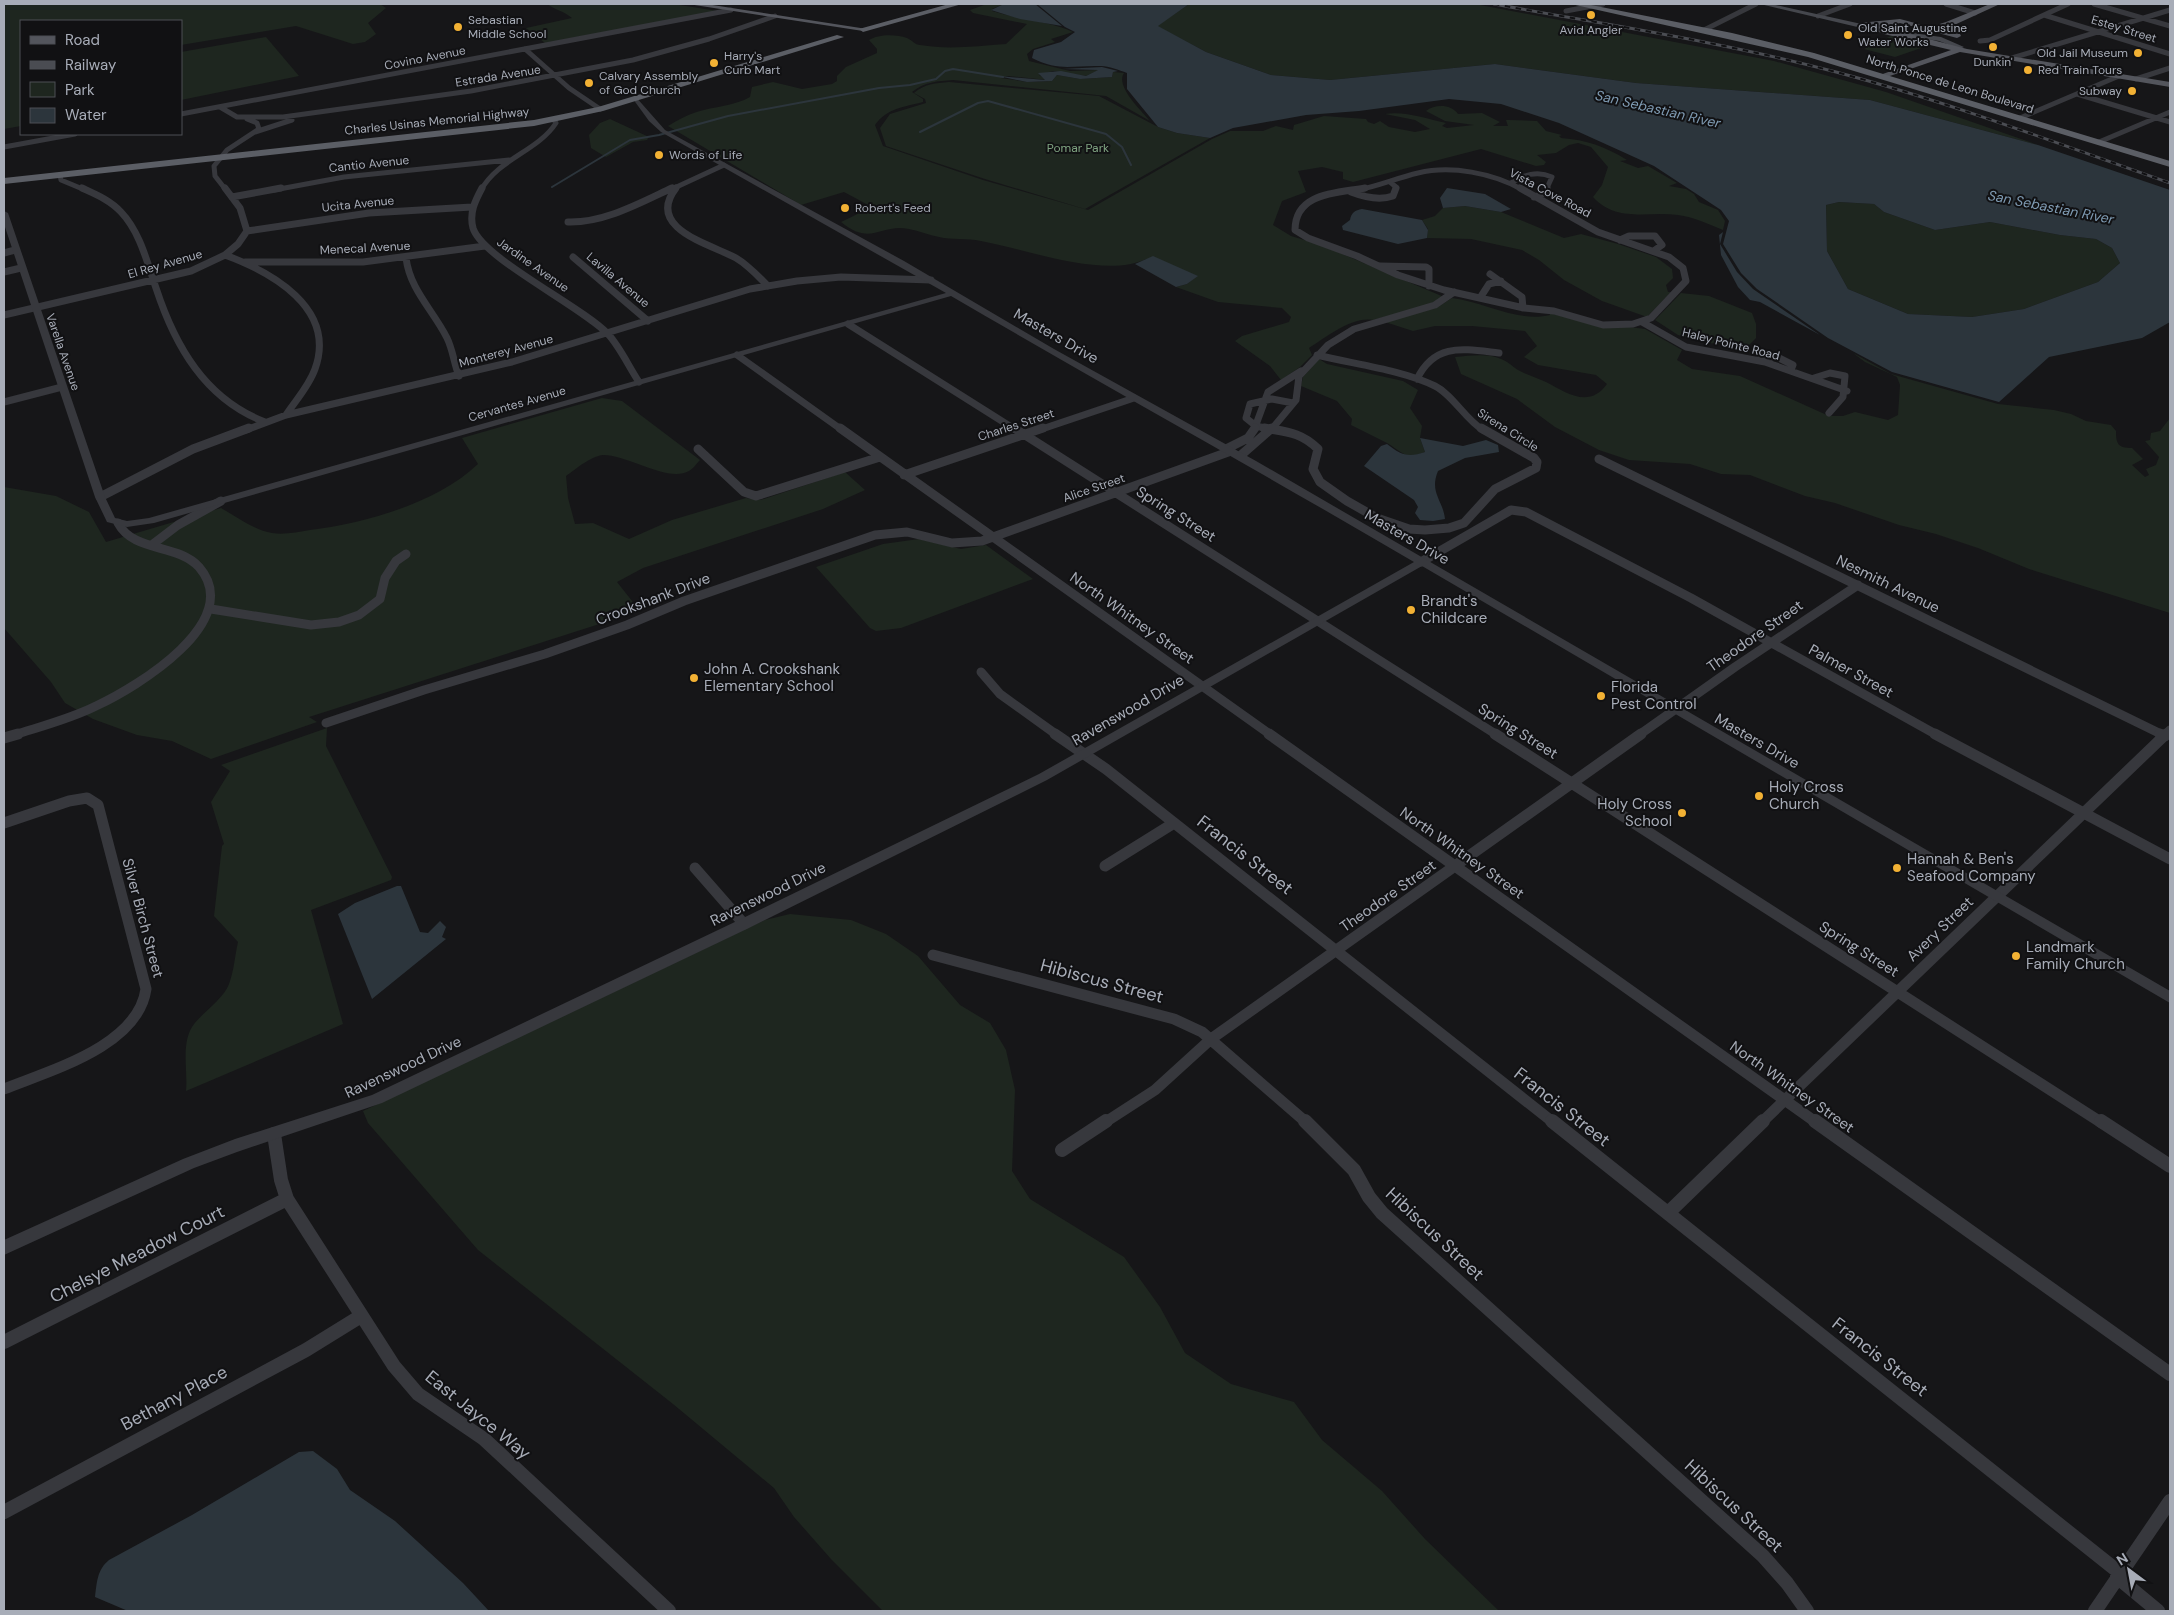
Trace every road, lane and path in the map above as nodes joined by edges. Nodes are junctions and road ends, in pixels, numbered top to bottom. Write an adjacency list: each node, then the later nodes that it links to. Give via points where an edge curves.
1 (692, 4): 13 (main road)
2 (940, 4): 26 (highway, Charles Usinas Memorial Highway)
3 (958, 4): 26 (highway, Charles Usinas Memorial Highway)
4 (1575, 4): 12 (highway, North Ponce de Leon Boulevard)
5 (1756, 4): 27 (street)
6 (1764, 4): 19 (main road)
7 (1850, 4): 19 (street)
8 (1946, 4): 16 (street)
9 (1996, 4): 16 (main road)
10 (2068, 4): 17 (street)
11 (2094, 4): 20 (street)
12 (1595, 5): 15 (street); 27 (highway, North Ponce de Leon Boulevard)
13 (731, 10): 18 (main road); 34 (street, Covino Avenue)
14 (2170, 10): 20 (street)
15 (1566, 11)
16 (1972, 12): 21 (main road)
17 (2044, 15): 29 (street, Estey Street); 31 (street, via 1990,40)
18 (775, 16): 26 (main road); 42 (street, Estrada Avenue, via 686,46)
19 (1818, 16): 22 (main road)
20 (2143, 18): 24 (street); 29 (street)
21 (1949, 24): 25 (main road); 33 (main road, via 1947,29)
22 (1859, 25): 23 (main road); 28 (main road)
23 (1879, 26): 25 (main road, via 1895,21); 28 (main road); 33 (main road)
24 (2170, 26)
25 (1925, 27): 33 (main road)
26 (863, 29): 30 (main road, Charles Usinas Memorial Highway)
27 (1707, 29): 41 (highway, North Ponce de Leon Boulevard)
28 (1886, 32): 32 (main road)
29 (2099, 32): 36 (street, Estey Street); 38 (street)
30 (840, 36): 47 (highway, Charles Usinas Memorial Highway)
31 (1980, 41)
32 (1934, 43): 33 (main road); 37 (main road, via 1944,48)
33 (1958, 44): 35 (main road); 37 (main road)
34 (525, 49): 42 (street); 48 (street, Covino Avenue)
35 (1982, 53): 38 (main road)
36 (2170, 54)
37 (1938, 55): 41 (main road)
38 (2012, 58): 43 (main road)
39 (2170, 68): 40 (street)
40 (2160, 72): 44 (street); 45 (street, via 2159,76)
41 (1884, 74): 54 (highway, North Ponce de Leon Boulevard)
42 (556, 76): 49 (street); 51 (street, Estrada Avenue)
43 (2119, 76): 44 (main road); 46 (street)
44 (2136, 79): 45 (main road)
45 (2168, 84)
46 (2077, 94): 54 (street); 55 (street)
47 (635, 98): 49 (highway, Charles Usinas Memorial Highway); 66 (street, Masters Drive, via 651,120 666,132)
48 (220, 106): 52 (street, Covino Avenue); 53 (street)
49 (600, 109): 56 (highway, Charles Usinas Memorial Highway)
50 (2170, 112): 55 (street)
51 (321, 113): 53 (street, Estrada Avenue); 58 (street)
52 (182, 114)
53 (237, 117): 58 (street, via 257,123 259,128)
54 (2023, 117): 60 (highway, North Ponce de Leon Boulevard)
55 (2156, 118): 57 (street); 60 (street)
56 (554, 120): 62 (highway, Charles Usinas Memorial Highway); 64 (street, via 556,123 550,132)
57 (2170, 122)
58 (255, 132): 62 (street)
59 (70, 135): 61 (street)
60 (2103, 141): 63 (highway, North Ponce de Leon Boulevard); 65 (highway, North Ponce de Leon Boulevard)
61 (4, 147)
62 (218, 158): 67 (highway, Charles Usinas Memorial Highway); 73 (street, via 214,175)
63 (2170, 159)
64 (509, 160): 73 (street, Cantio Avenue, via 344,177); 75 (street, via 485,183)
65 (2170, 164)
66 (724, 165): 71 (street); 88 (street, Masters Drive)
67 (60, 175): 68 (highway, Charles Usinas Memorial Highway); 96 (street, via 61,180 102,199 126,218)
68 (4, 181)
69 (1390, 182): 70 (street, Vista Cove Road, via 1417,173 1453,170 1484,174); 72 (street, Vista Cove Road); 72 (street, via 1396,187 1393,196 1388,198)
70 (1511, 183): 74 (street, Vista Cove Road); 74 (street, via 1531,173 1552,177 1544,194)
71 (677, 186): 77 (street, via 592,219); 97 (street, via 668,209 673,222 691,238 745,264)
72 (1350, 191): 89 (street, Vista Cove Road, via 1306,203 1295,230)
73 (232, 197): 78 (street, via 243,212)
74 (1534, 197): 79 (street, Vista Cove Road, via 1598,232)
75 (472, 208): 78 (street, Ucita Avenue, via 369,213); 80 (street, Jardine Avenue, via 473,227)
76 (4, 213): 81 (street, Varella Avenue)
77 (571, 222)
78 (248, 231): 84 (street, El Rey Avenue)
79 (1620, 240): 82 (street, Vista Cove Road); 82 (street, via 1629,236 1655,236 1662,245)
80 (485, 246): 86 (street, Menecal Avenue); 108 (street, Jardine Avenue)
81 (15, 250): 83 (street); 90 (street, Varella Avenue)
82 (1655, 250): 106 (street, Vista Cove Road, via 1681,265 1686,281 1654,316)
83 (4, 252)
84 (225, 255): 87 (street); 96 (street, El Rey Avenue, via 191,270)
85 (573, 257): 105 (street, Lavilla Avenue)
86 (406, 258): 87 (street, Menecal Avenue); 113 (street, via 412,282 449,342)
87 (246, 262): 124 (street, via 274,276 295,293 309,313 317,335 314,369)
88 (903, 264): 93 (street, via 903,270); 94 (street, Masters Drive)
89 (1379, 266): 98 (street, Vista Cove Road); 98 (street, via 1426,267 1429,269)
90 (21, 268): 91 (street); 102 (street, Varella Avenue)
91 (4, 272)
92 (1490, 274): 95 (street)
93 (888, 278): 94 (street, Monterey Avenue); 97 (street, Monterey Avenue, via 819,278)
94 (931, 280): 100 (street, Masters Drive)
95 (1501, 280): 101 (street, via 1490,284); 103 (street, via 1522,298)
96 (153, 281): 102 (street, El Rey Avenue); 125 (street, via 173,330 195,369 236,410)
97 (768, 286): 105 (street, Monterey Avenue)
98 (1429, 286): 99 (street, Vista Cove Road)
99 (1454, 292): 101 (street, Vista Cove Road); 111 (street, via 1435,306 1354,329)
100 (953, 293): 107 (street, Cervantes Avenue); 119 (street, Masters Drive)
101 (1480, 298): 103 (street, Vista Cove Road)
102 (34, 308): 104 (street, El Rey Avenue); 117 (street, Varella Avenue)
103 (1523, 308): 106 (street, Vista Cove Road, via 1554,311 1603,325)
104 (4, 315)
105 (648, 321): 108 (street, Monterey Avenue)
106 (1642, 322): 114 (street, Haley Pointe Road, via 1686,347 1756,359 1783,358 1793,365 1791,370)
107 (848, 324): 110 (street, Cervantes Avenue); 128 (street, Spring Street)
108 (608, 334): 113 (street, Monterey Avenue); 116 (street, Jardine Avenue)
109 (1499, 353): 115 (street, via 1446,352 1429,360)
110 (737, 355): 116 (street, Cervantes Avenue); 131 (street, North Whitney Street)
111 (1318, 355): 112 (street); 115 (street, Sirena Circle)
112 (1304, 369): 120 (street, via 1268,392); 122 (street, via 1296,385 1298,395)
113 (460, 376): 124 (street, Monterey Avenue)
114 (1814, 378): 118 (street, Haley Pointe Road); 118 (street, via 1821,374 1843,374)
115 (1416, 379): 127 (street, Sirena Circle, via 1437,387 1475,425 1525,451 1537,462 1536,468 1529,473 1493,490 1467,521 1455,527 1417,530 1377,519 1316,478 1312,467 1318,449 1308,439)
116 (639, 382): 136 (street, Cervantes Avenue)
117 (62, 388): 121 (street); 135 (street, Varella Avenue)
118 (1847, 391): 123 (street)
119 (1134, 398): 128 (street, Charles Street); 130 (street, Masters Drive)
120 (1265, 399): 122 (street); 126 (street); 126 (street, via 1250,404 1247,412 1246,418)
121 (4, 402)
122 (1293, 403): 127 (street)
123 (1829, 413)
124 (286, 415): 125 (street, Monterey Avenue)
125 (266, 422): 135 (street, Monterey Avenue, via 193,449)
126 (1256, 427): 127 (street); 130 (street)
127 (1271, 429): 130 (street)
128 (1024, 434): 133 (street, Charles Street); 134 (street, Spring Street)
129 (698, 449): 131 (street, via 744,492 756,496)
130 (1232, 452): 134 (street, Alice Street); 142 (street, Masters Drive)
131 (880, 457): 133 (street, North Whitney Street)
132 (1599, 459): 143 (street, Nesmith Avenue)
133 (904, 475): 139 (street, North Whitney Street)
134 (1115, 493): 139 (street, Alice Street); 145 (street, Spring Street)
135 (100, 497): 138 (street, via 109,518)
136 (221, 501): 138 (street, Cervantes Avenue, via 144,522); 140 (street, via 178,525)
137 (1518, 510): 142 (street, Ravenswood Drive, via 1511,510); 146 (street, Palmer Street)
138 (118, 523): 140 (street, via 126,534)
139 (992, 537): 148 (street, North Whitney Street); 150 (street, Crookshank Drive, via 964,544 915,532 875,535 545,654)
140 (153, 544): 144 (street, via 181,554 204,574 212,586)
141 (406, 554): 144 (street, via 396,561 385,578 380,599 359,615 339,622 312,625)
142 (1421, 562): 145 (street, Ravenswood Drive); 149 (street, Masters Drive)
143 (1858, 585): 146 (street, Theodore Street); 151 (street, Nesmith Avenue)
144 (211, 609): 152 (street, via 198,630 153,673 126,691 77,714)
145 (1319, 621): 148 (street, Ravenswood Drive); 154 (street, Spring Street)
146 (1772, 642): 149 (street, Theodore Street); 155 (street, Palmer Street, via 1955,745)
147 (981, 672): 153 (street, Francis Street, via 1020,710)
148 (1202, 686): 153 (street, Ravenswood Drive); 160 (street, North Whitney Street)
149 (1675, 710): 154 (street, Theodore Street); 162 (street, Masters Drive)
150 (326, 723)
151 (2167, 733): 155 (street, Avery Street)
152 (4, 738)
153 (1084, 753): 157 (street, Francis Street); 163 (street, Ravenswood Drive, via 962,818)
154 (1572, 783): 160 (street, Theodore Street); 166 (street, Spring Street)
155 (2084, 812): 158 (street, Palmer Street); 162 (street, Avery Street)
156 (4, 823): 169 (street, Silver Birch Street, via 69,801 87,798 98,805 146,988 140,1012 126,1029 104,1045)
157 (1174, 823): 159 (street); 164 (street, Francis Street)
158 (2170, 859)
159 (1105, 866)
160 (1456, 866): 164 (street, Theodore Street); 170 (street, North Whitney Street)
161 (695, 868): 163 (street)
162 (1995, 897): 166 (street, Avery Street); 167 (street, Masters Drive)
163 (744, 924): 171 (street, Ravenswood Drive, via 377,1099)
164 (1335, 951): 168 (street, Theodore Street); 175 (street, Francis Street)
165 (933, 956): 168 (street, Hibiscus Street, via 1174,1018)
166 (1898, 991): 170 (street, Avery Street); 173 (street, Spring Street)
167 (2170, 998)
168 (1211, 1040): 172 (street, Theodore Street, via 1155,1090); 184 (street, Hibiscus Street, via 1328,1142 1354,1170 1382,1212 1763,1556)
169 (4, 1089)
170 (1785, 1100): 175 (street, Avery Street); 179 (street, North Whitney Street)
171 (274, 1134): 174 (street, East Jayce Way); 176 (street, Ravenswood Drive, via 173,1169)
172 (1062, 1150)
173 (2170, 1166)
174 (287, 1199): 177 (street, East Jayce Way); 178 (street, Chelsye Meadow Court)
175 (1668, 1212): 182 (street, Francis Street)
176 (4, 1248)
177 (361, 1316): 181 (street, Bethany Place, via 306,1350); 183 (street, East Jayce Way, via 394,1366 418,1394 484,1439)
178 (4, 1342)
179 (2170, 1374)
180 (2170, 1501): 182 (street)
181 (4, 1512)
182 (2118, 1575): 185 (street); 186 (street, Francis Street)
183 (669, 1611)
184 (1806, 1611)
185 (2094, 1611)
186 (2158, 1611)

